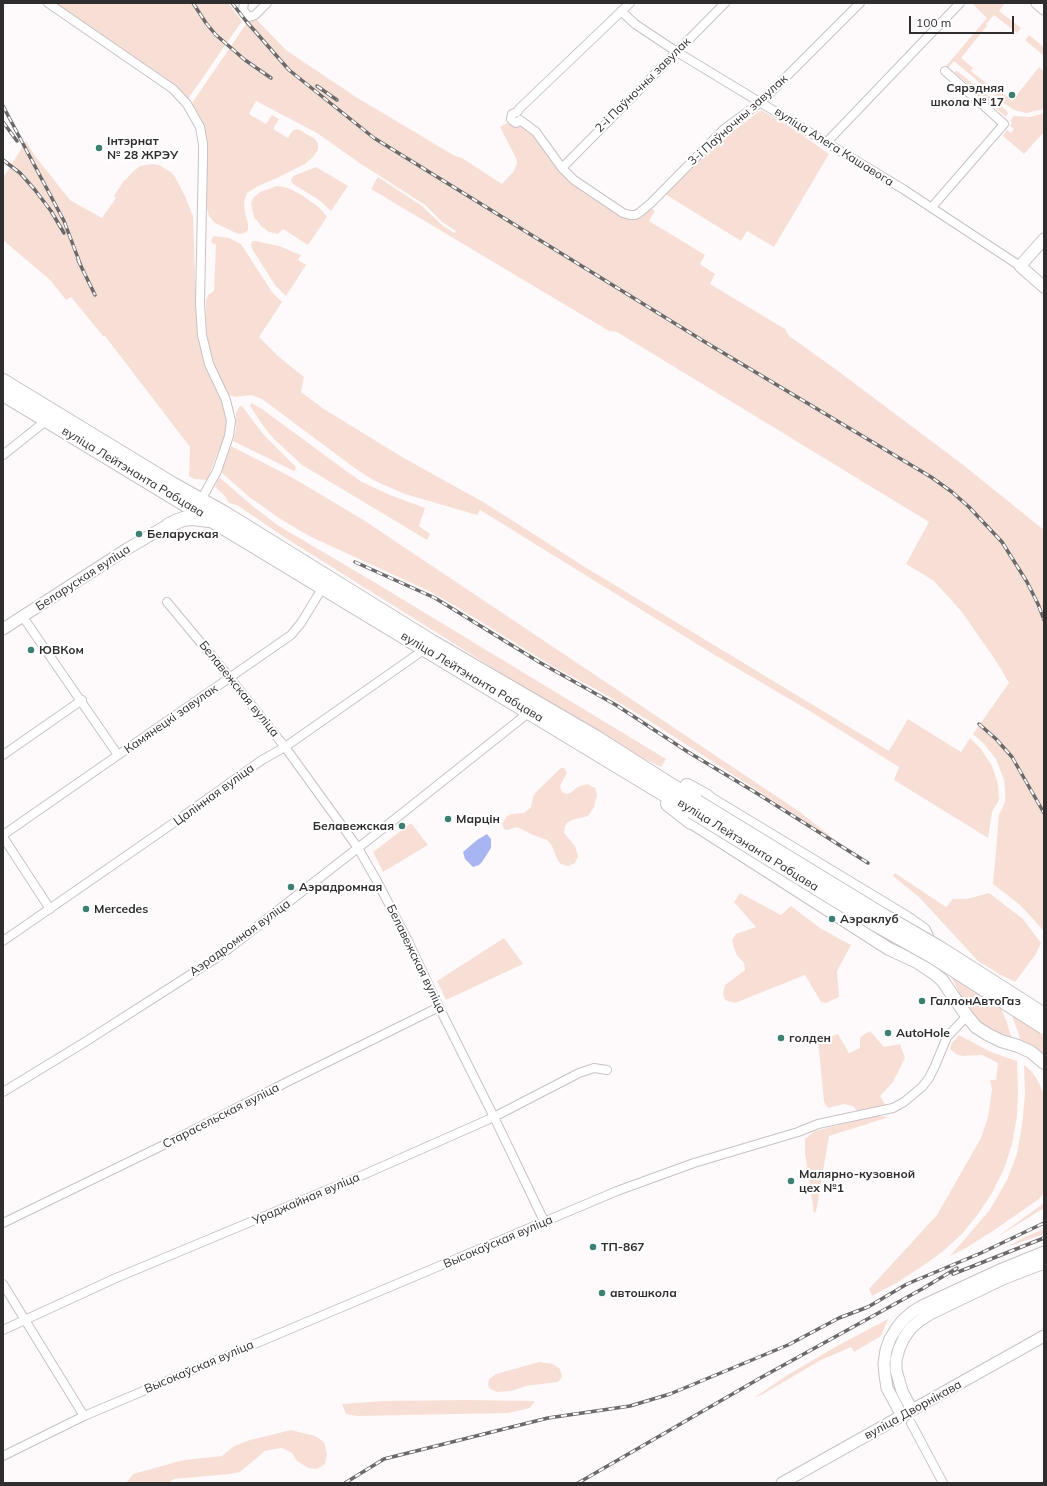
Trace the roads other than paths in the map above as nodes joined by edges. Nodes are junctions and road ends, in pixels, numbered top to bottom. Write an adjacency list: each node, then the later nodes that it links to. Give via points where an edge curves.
1 (48, 3): 25 (street, вуліца Лейтэнанта Рабцава, via 173,89 187,104 200,127 203,144 201,327 209,364 226,400 231,421 229,436 219,464)
2 (244, 3): 3 (street, via 243,10 249,17 255,15)
3 (267, 3)
4 (630, 3): 10 (street)
5 (725, 3): 11 (street, 2-і Паўночны завулак)
6 (860, 3): 13 (street, 3-і Паўночны завулак)
7 (960, 3): 14 (street)
8 (1036, 3): 9 (main road)
9 (1044, 9)
10 (621, 11): 11 (street, вуліца Алега Кашавога); 15 (street, via 511,115 511,120 516,123 520,120 531,127)
11 (677, 52): 13 (street, вуліца Алега Кашавога); 15 (street, 2-і Паўночны завулак)
12 (945, 71): 16 (street, via 1004,124)
13 (761, 102): 14 (street, вуліца Алега Кашавога); 15 (street, 3-і Паўночны завулак, via 721,132 639,214 623,213 574,180)
14 (826, 143): 16 (street, вуліца Алега Кашавога)
15 (562, 168)
16 (932, 207): 18 (street, вуліца Алега Кашавога)
17 (1044, 239): 18 (main road)
18 (1020, 266): 19 (main road, вуліца Алега Кашавога)
19 (1044, 286)
20 (3, 382): 25 (highway, вуліца Лейтэнанта Рабцава)
21 (3, 394): 22 (highway, вуліца Лейтэнанта Рабцава)
22 (47, 420): 23 (street); 24 (highway, вуліца Лейтэнанта Рабцава)
23 (3, 455)
24 (166, 493): 25 (highway, вуліца Лейтэнанта Рабцава); 27 (highway, via 173,500 176,509)
25 (198, 505): 26 (highway, вуліца Лейтэнанта Рабцава); 27 (main road, Беларуская вуліца); 35 (highway, вуліца Лейтэнанта Рабцава, via 432,642)
26 (212, 521): 27 (highway, via 193,518); 28 (highway, вуліца Лейтэнанта Рабцава)
27 (169, 525): 30 (main road, Беларуская вуліца, via 116,556)
28 (323, 587): 32 (highway, вуліца Лейтэнанта Рабцава); 33 (street, Камянецкі завулак, via 292,635)
29 (167, 602): 33 (street, Белавежская вуліца)
30 (23, 617): 31 (main road, Беларуская вуліца); 34 (street)
31 (3, 629)
32 (425, 649): 35 (highway, вуліца Лейтэнанта Рабцава); 36 (street, Цалінная вуліца)
33 (230, 678): 36 (street, Белавежская вуліца); 38 (street, Камянецкі завулак)
34 (82, 700): 37 (street); 38 (street)
35 (534, 708): 39 (highway, вуліца Лейтэнанта Рабцава, via 647,782); 39 (highway, вуліца Лейтэнанта Рабцава, via 595,737 640,764); 41 (street, Аэрадромная вуліца)
36 (285, 747): 41 (street, Белавежская вуліца); 43 (street, Цалінная вуліца, via 262,760)
37 (3, 755)
38 (118, 755): 40 (street, Камянецкі завулак)
39 (697, 808): 42 (main road, вуліца Лейтэнанта Рабцава); 45 (main road, вуліца Лейтэнанта Рабцава); 49 (highway, вуліца Лейтэнанта Рабцава, bridge, via 939,948); 51 (highway, вуліца Лейтэнанта Рабцава, bridge, via 877,925 934,957)
40 (3, 836): 43 (street)
41 (358, 848): 48 (street, Белавежская вуліца, via 392,909); 54 (street, Аэрадромная вуліца, via 218,957)
42 (872, 896): 44 (main road, вуліца Лейтэнанта Рабцава); 45 (main road, via 878,908 875,917 865,926)
43 (50, 909): 46 (street, Цалінная вуліца)
44 (907, 918): 47 (main road, via 895,917 887,922 882,930 881,937); 50 (main road, вуліца Лейтэнанта Рабцава, via 924,930)
45 (852, 924): 47 (main road, вуліца Лейтэнанта Рабцава)
46 (3, 941)
47 (889, 949): 50 (main road, вуліца Лейтэнанта Рабцава, via 917,962 942,980)
48 (439, 1008): 55 (street, Белавежская вуліца); 56 (street, Старасельская вуліца)
49 (1044, 1015)
50 (967, 1016): 52 (main road, via 976,1027 987,1034 1001,1042 1031,1052); 57 (street, Высокаўская вуліца, via 947,1037 935,1066 922,1087 893,1108 818,1124 694,1163 617,1191)
51 (1044, 1027)
52 (1044, 1063)
53 (607, 1070): 55 (street, Ураджайная вуліца, via 594,1068 579,1073)
54 (3, 1092)
55 (494, 1116): 57 (street, Белавежская вуліца); 61 (street, Ураджайная вуліца, via 363,1175)
56 (3, 1223)
57 (545, 1223): 65 (street, Высокаўская вуліца)
58 (1044, 1252): 64 (main road, via 912,1312 896,1329 886,1350 885,1375 887,1388)
59 (1044, 1263): 64 (main road, via 1006,1278 919,1321 904,1338 896,1360 898,1383)
60 (3, 1284): 61 (street)
61 (24, 1319): 62 (street, Ураджайная вуліца); 65 (street)
62 (3, 1330)
63 (1044, 1336): 64 (main road, вуліца Дворнікава)
64 (907, 1413): 68 (main road, вуліца Дворнікава)
65 (84, 1416): 67 (street, Высокаўская вуліца)
66 (911, 1423): 69 (street)
67 (3, 1456)
68 (782, 1483)
69 (943, 1483)

